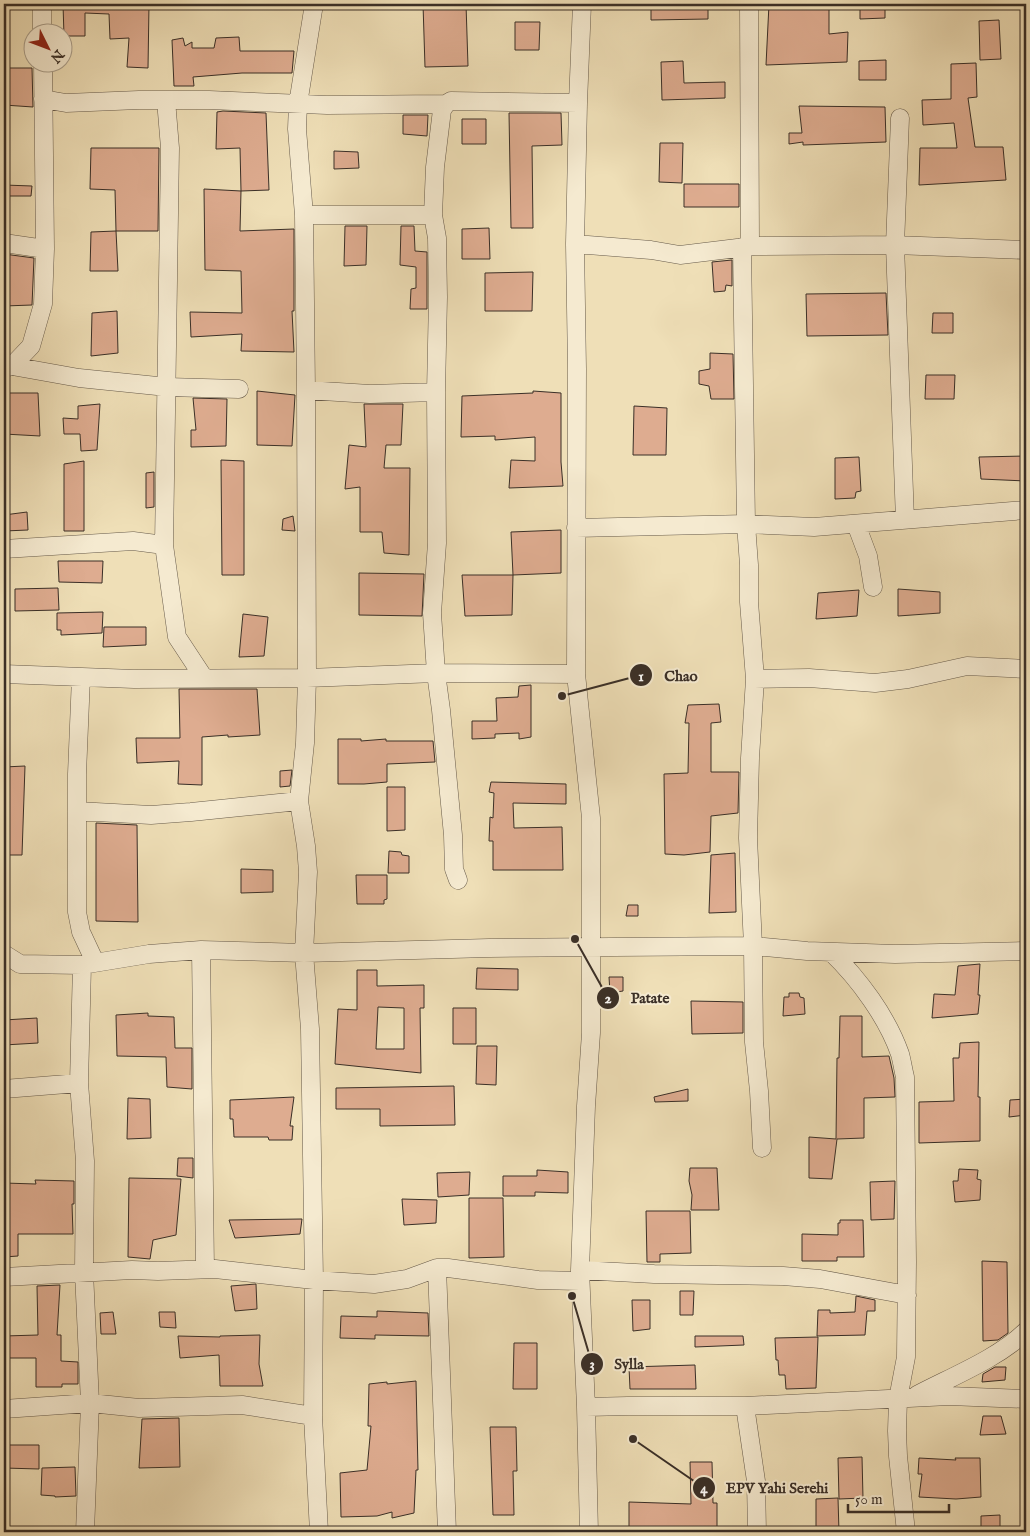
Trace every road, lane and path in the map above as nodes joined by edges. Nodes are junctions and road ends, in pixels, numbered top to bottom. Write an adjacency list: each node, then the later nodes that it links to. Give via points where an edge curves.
1 (42, 4): 5 (street)
2 (314, 4): 10 (street)
3 (582, 4): 9 (street)
4 (749, 4): 18 (street)
5 (42, 22)
6 (43, 72): 7 (street)
7 (43, 99): 8 (street, via 66,103); 19 (street)
8 (166, 100): 10 (street); 22 (street, via 170,148)
9 (578, 103): 11 (street, via 451,101); 16 (street)
10 (298, 104): 11 (street); 13 (street)
11 (446, 104): 14 (street, via 442,110 435,167)
12 (900, 118): 17 (street)
13 (304, 215): 14 (street); 24 (street)
14 (433, 215): 25 (street, via 438,287)
15 (4, 243): 19 (street)
16 (575, 244): 18 (street, via 680,255); 30 (street)
17 (894, 245): 18 (street); 20 (street); 27 (street)
18 (746, 247): 28 (street)
19 (44, 249): 21 (street, via 43,304 31,346)
20 (1026, 250)
21 (8, 367): 22 (street)
22 (167, 387): 23 (street); 31 (street)
23 (239, 388)
24 (306, 390): 25 (street, via 370,394); 40 (street)
25 (436, 392): 35 (street, via 436,543 432,612)
26 (1026, 510): 27 (street)
27 (905, 520): 29 (street)
28 (746, 524): 29 (street, via 814,527); 30 (street); 41 (street)
29 (856, 524): 33 (street, via 868,556)
30 (576, 528): 37 (street)
31 (164, 545): 32 (street, via 133,541); 39 (street, via 177,637)
32 (4, 549)
33 (873, 587)
34 (1026, 669): 41 (street, via 967,666 875,683 809,678)
35 (436, 673): 37 (street); 40 (street); 44 (street, via 454,835 454,870)
36 (4, 674): 38 (street)
37 (576, 674): 46 (street, via 591,818)
38 (80, 677): 39 (street); 43 (street)
39 (204, 678): 40 (street)
40 (307, 678): 42 (street)
41 (755, 679): 45 (street, via 748,838)
42 (299, 800): 43 (street, via 151,815); 49 (street, via 308,872)
43 (77, 811): 52 (street, via 77,912)
44 (458, 880)
45 (753, 946): 46 (street); 50 (street); 55 (street, via 754,1042)
46 (591, 948): 49 (street); 59 (street, via 591,1033)
47 (200, 950): 49 (street); 52 (street); 57 (street)
48 (1026, 951): 50 (street)
49 (304, 952): 61 (street, via 310,1029)
50 (831, 952): 62 (street, via 851,970 886,1025 900,1054 905,1077)
51 (4, 954): 52 (street, via 20,964)
52 (89, 964): 53 (street)
53 (79, 1082): 54 (street); 58 (street, via 85,1161)
54 (4, 1089)
55 (762, 1148)
56 (437, 1268): 59 (street, via 538,1280); 61 (street, via 407,1279 374,1284); 73 (street)
57 (205, 1269): 58 (street); 61 (street)
58 (84, 1272): 60 (street); 66 (street)
59 (580, 1275): 62 (street, via 783,1276 820,1279); 68 (street)
60 (4, 1278)
61 (314, 1280): 70 (street)
62 (907, 1295): 64 (street)
63 (1026, 1331): 64 (street, via 994,1355)
64 (906, 1398): 65 (street); 67 (street); 76 (street, via 898,1456)
65 (1026, 1398)
66 (90, 1403): 69 (street); 70 (street, via 139,1408 242,1405); 71 (street)
67 (745, 1406): 68 (street); 75 (street, via 756,1481)
68 (586, 1408): 74 (street)
69 (4, 1410)
70 (312, 1416): 72 (street)
71 (85, 1532)
72 (319, 1532)
73 (447, 1532)
74 (589, 1532)
75 (757, 1532)
76 (906, 1532)

